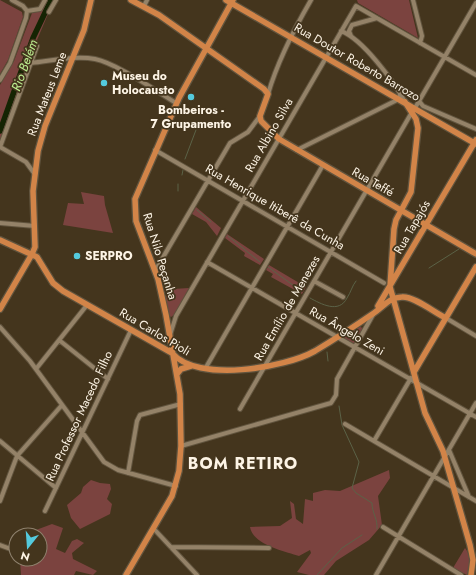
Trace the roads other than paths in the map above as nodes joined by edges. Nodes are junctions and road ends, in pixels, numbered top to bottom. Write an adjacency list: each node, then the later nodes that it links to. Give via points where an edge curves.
1 (12, 0): 14 (street)
2 (45, 0): 14 (street, via 39,10)
3 (56, 0): 15 (street)
4 (91, 0): 27 (main road, Rua Mateus Leme, via 84,30)
5 (131, 0): 12 (main road)
6 (147, 0): 12 (street)
7 (311, 0): 20 (street)
8 (354, 0): 13 (street)
9 (413, 0): 22 (street, via 422,33)
10 (230, 1): 20 (main road, Rua Doutor Roberto Barrozo); 24 (main road, Rua Nilo Peçanha)
11 (476, 3): 16 (street, Rua Emílio de Menezes)
12 (144, 6): 24 (main road)
13 (356, 6): 18 (street); 19 (street, Rua Albino Silva)
14 (27, 11): 30 (street, via 11,59)
15 (49, 12)
16 (471, 12): 17 (street); 26 (street, Rua Emílio de Menezes)
17 (476, 14)
18 (377, 18): 21 (street, via 352,25 349,31); 22 (street)
19 (341, 31): 21 (street); 25 (street, Rua Albino Silva)
20 (290, 36): 25 (main road, Rua Doutor Roberto Barrozo); 32 (street)
21 (351, 37): 34 (street, via 387,73)
22 (420, 43): 26 (street)
23 (37, 46): 28 (street)
24 (206, 48): 31 (main road); 36 (main road, Rua Nilo Peçanha)
25 (326, 57): 34 (main road, Rua Doutor Roberto Barrozo); 42 (street, Rua Albino Silva)
26 (445, 57): 29 (street); 35 (street, Rua Emílio de Menezes)
27 (72, 59): 28 (street); 36 (street, via 94,59 107,63); 47 (main road, Rua Mateus Leme, via 45,126)
28 (31, 63): 44 (street)
29 (476, 75)
30 (0, 80)
31 (255, 81): 32 (main road); 33 (main road)
32 (270, 87): 33 (street)
33 (268, 94): 38 (main road)
34 (400, 96): 37 (main road, Rua Doutor Roberto Barrozo); 46 (street)
35 (419, 101): 37 (street, Rua Emílio de Menezes); 41 (street, via 423,106)
36 (176, 103): 45 (main road, Rua Nilo Peçanha)
37 (416, 110): 43 (main road, Rua Doutor Roberto Barrozo); 52 (street, Rua Emílio de Menezes); 54 (main road, via 418,125 412,186)
38 (260, 116): 39 (main road); 40 (street)
39 (263, 124): 40 (street); 42 (main road, Rua Teffé)
40 (254, 127): 51 (street, via 247,134 231,140)
41 (476, 129)
42 (279, 139): 46 (main road, Rua Teffé); 53 (street, Rua Albino Silva)
43 (475, 142): 56 (main road, Rua Tapajós)
44 (0, 147): 48 (street)
45 (155, 150): 51 (street, Rua Henrique Itiberê da Cunha); 67 (main road, Rua Nilo Peçanha, via 138,190 135,212 137,226)
46 (297, 150): 49 (main road, Rua Teffé)
47 (36, 161): 48 (street); 50 (main road, Rua Mateus Leme)
48 (26, 162): 50 (street)
49 (323, 165): 52 (main road, Rua Teffé); 58 (street)
50 (34, 173): 57 (main road, Rua Mateus Leme)
51 (207, 180): 53 (street, Rua Henrique Itiberê da Cunha); 67 (street)
52 (367, 191): 54 (main road, Rua Teffé); 60 (street, Rua Emílio de Menezes)
53 (243, 201): 58 (street, Rua Henrique Itiberê da Cunha); 63 (street, Rua Albino Silva)
54 (401, 210): 56 (main road, Rua Teffé); 64 (main road, via 394,229)
55 (0, 223): 57 (street)
56 (426, 225): 62 (main road, Rua Teffé); 66 (main road, Rua Tapajós)
57 (35, 226): 61 (main road, Rua Mateus Leme)
58 (287, 227): 60 (street, Rua Henrique Itiberê da Cunha); 71 (street)
59 (0, 240): 61 (main road)
60 (331, 252): 68 (street, Rua Emílio de Menezes); 69 (street, Rua Henrique Itiberê da Cunha)
61 (32, 254): 74 (main road, Rua Carlos Pioli, via 41,261 56,286); 75 (main road, Rua Mateus Leme)
62 (476, 254)
63 (207, 262): 71 (street, Rua Ângelo Zeni); 79 (street, Rua Albino Silva)
64 (392, 265): 66 (main road); 70 (main road)
65 (476, 267): 80 (main road)
66 (401, 268): 70 (main road, Rua Tapajós)
67 (155, 271): 78 (main road, Rua Nilo Peçanha)
68 (314, 281): 72 (street); 76 (street, Rua Emílio de Menezes)
69 (384, 283)
70 (390, 286): 73 (main road); 77 (main road, Rua Tapajós)
71 (252, 288): 76 (street, Rua Ângelo Zeni); 96 (street)
72 (343, 297)
73 (394, 299): 77 (main road, Rua Carlos Pioli); 80 (main road, via 412,299); 92 (main road)
74 (87, 305): 84 (main road, Rua Carlos Pioli); 88 (street)
75 (0, 308)
76 (296, 313): 87 (street, Rua Ângelo Zeni); 94 (street, Rua Emílio de Menezes)
77 (374, 313): 81 (main road, Rua Carlos Pioli); 82 (street, Rua Tapajós)
78 (166, 316): 79 (street); 86 (main road, Rua Nilo Peçanha)
79 (176, 316): 86 (street, Rua Albino Silva)
80 (446, 318): 85 (street); 91 (main road)
81 (360, 322): 82 (street); 87 (main road, Rua Carlos Pioli)
82 (368, 326): 89 (street, Rua Tapajós)
83 (0, 327): 95 (street)
84 (131, 330): 90 (main road, Rua Carlos Pioli); 99 (street, Rua Professor Macedo Filho)
85 (476, 336)
86 (170, 337): 90 (main road, Rua Nilo Peçanha)
87 (337, 337): 89 (street, Rua Ângelo Zeni); 94 (main road, Rua Carlos Pioli, via 307,355)
88 (59, 340): 95 (street); 99 (street)
89 (356, 348): 100 (street, Rua Ângelo Zeni); 112 (street, Rua Tapajós, via 337,379 334,400 327,406)
90 (172, 353): 93 (main road, Rua Carlos Pioli, via 179,360); 98 (main road, Rua Nilo Peçanha)
91 (421, 360): 92 (main road); 97 (main road)
92 (411, 361): 97 (main road)
93 (192, 366): 96 (main road, Rua Carlos Pioli); 98 (main road, via 184,367)
94 (265, 366): 96 (main road, Rua Carlos Pioli, via 232,370); 105 (street, Rua Emílio de Menezes)
95 (36, 369): 104 (street)
96 (205, 369)
97 (414, 372): 100 (street); 101 (main road)
98 (176, 374): 103 (main road, Rua Nilo Peçanha)
99 (108, 379): 109 (street, Rua Professor Macedo Filho)
100 (410, 379): 101 (street, Rua Ângelo Zeni); 111 (street)
101 (417, 383): 106 (street, Rua Ângelo Zeni); 115 (main road, via 427,418)
102 (476, 403): 106 (street)
103 (181, 404): 112 (main road, Rua Nilo Peçanha); 116 (street, via 140,415)
104 (62, 405): 109 (street); 114 (street)
105 (240, 409)
106 (470, 414): 107 (street, Rua Ângelo Zeni); 113 (street)
107 (476, 417)
108 (345, 424): 111 (street)
109 (82, 433): 116 (street, via 104,462); 119 (street, Rua Professor Macedo Filho)
110 (0, 441): 114 (street)
111 (374, 441): 117 (street)
112 (181, 446): 118 (main road, Rua Nilo Peçanha)
113 (449, 450): 115 (street); 121 (street)
114 (17, 456): 119 (street); 122 (street)
115 (445, 456): 117 (street); 120 (main road)
116 (128, 473): 118 (street)
117 (433, 476): 120 (street); 127 (street)
118 (176, 486): 126 (main road, Rua Nilo Peçanha)
119 (56, 488): 124 (street, Rua Professor Macedo Filho)
120 (454, 488): 121 (street); 135 (main road, via 472,551)
121 (469, 497): 123 (street)
122 (0, 501)
123 (476, 501)
124 (45, 511)
125 (383, 527): 127 (street)
126 (154, 529): 128 (street); 131 (main road, Rua Nilo Peçanha)
127 (397, 538): 130 (street); 133 (street)
128 (171, 547): 129 (street); 132 (street)
129 (269, 548)
130 (454, 573): 134 (street)
131 (126, 575)
132 (197, 575)
133 (376, 575)
134 (461, 575)
135 (471, 575)

